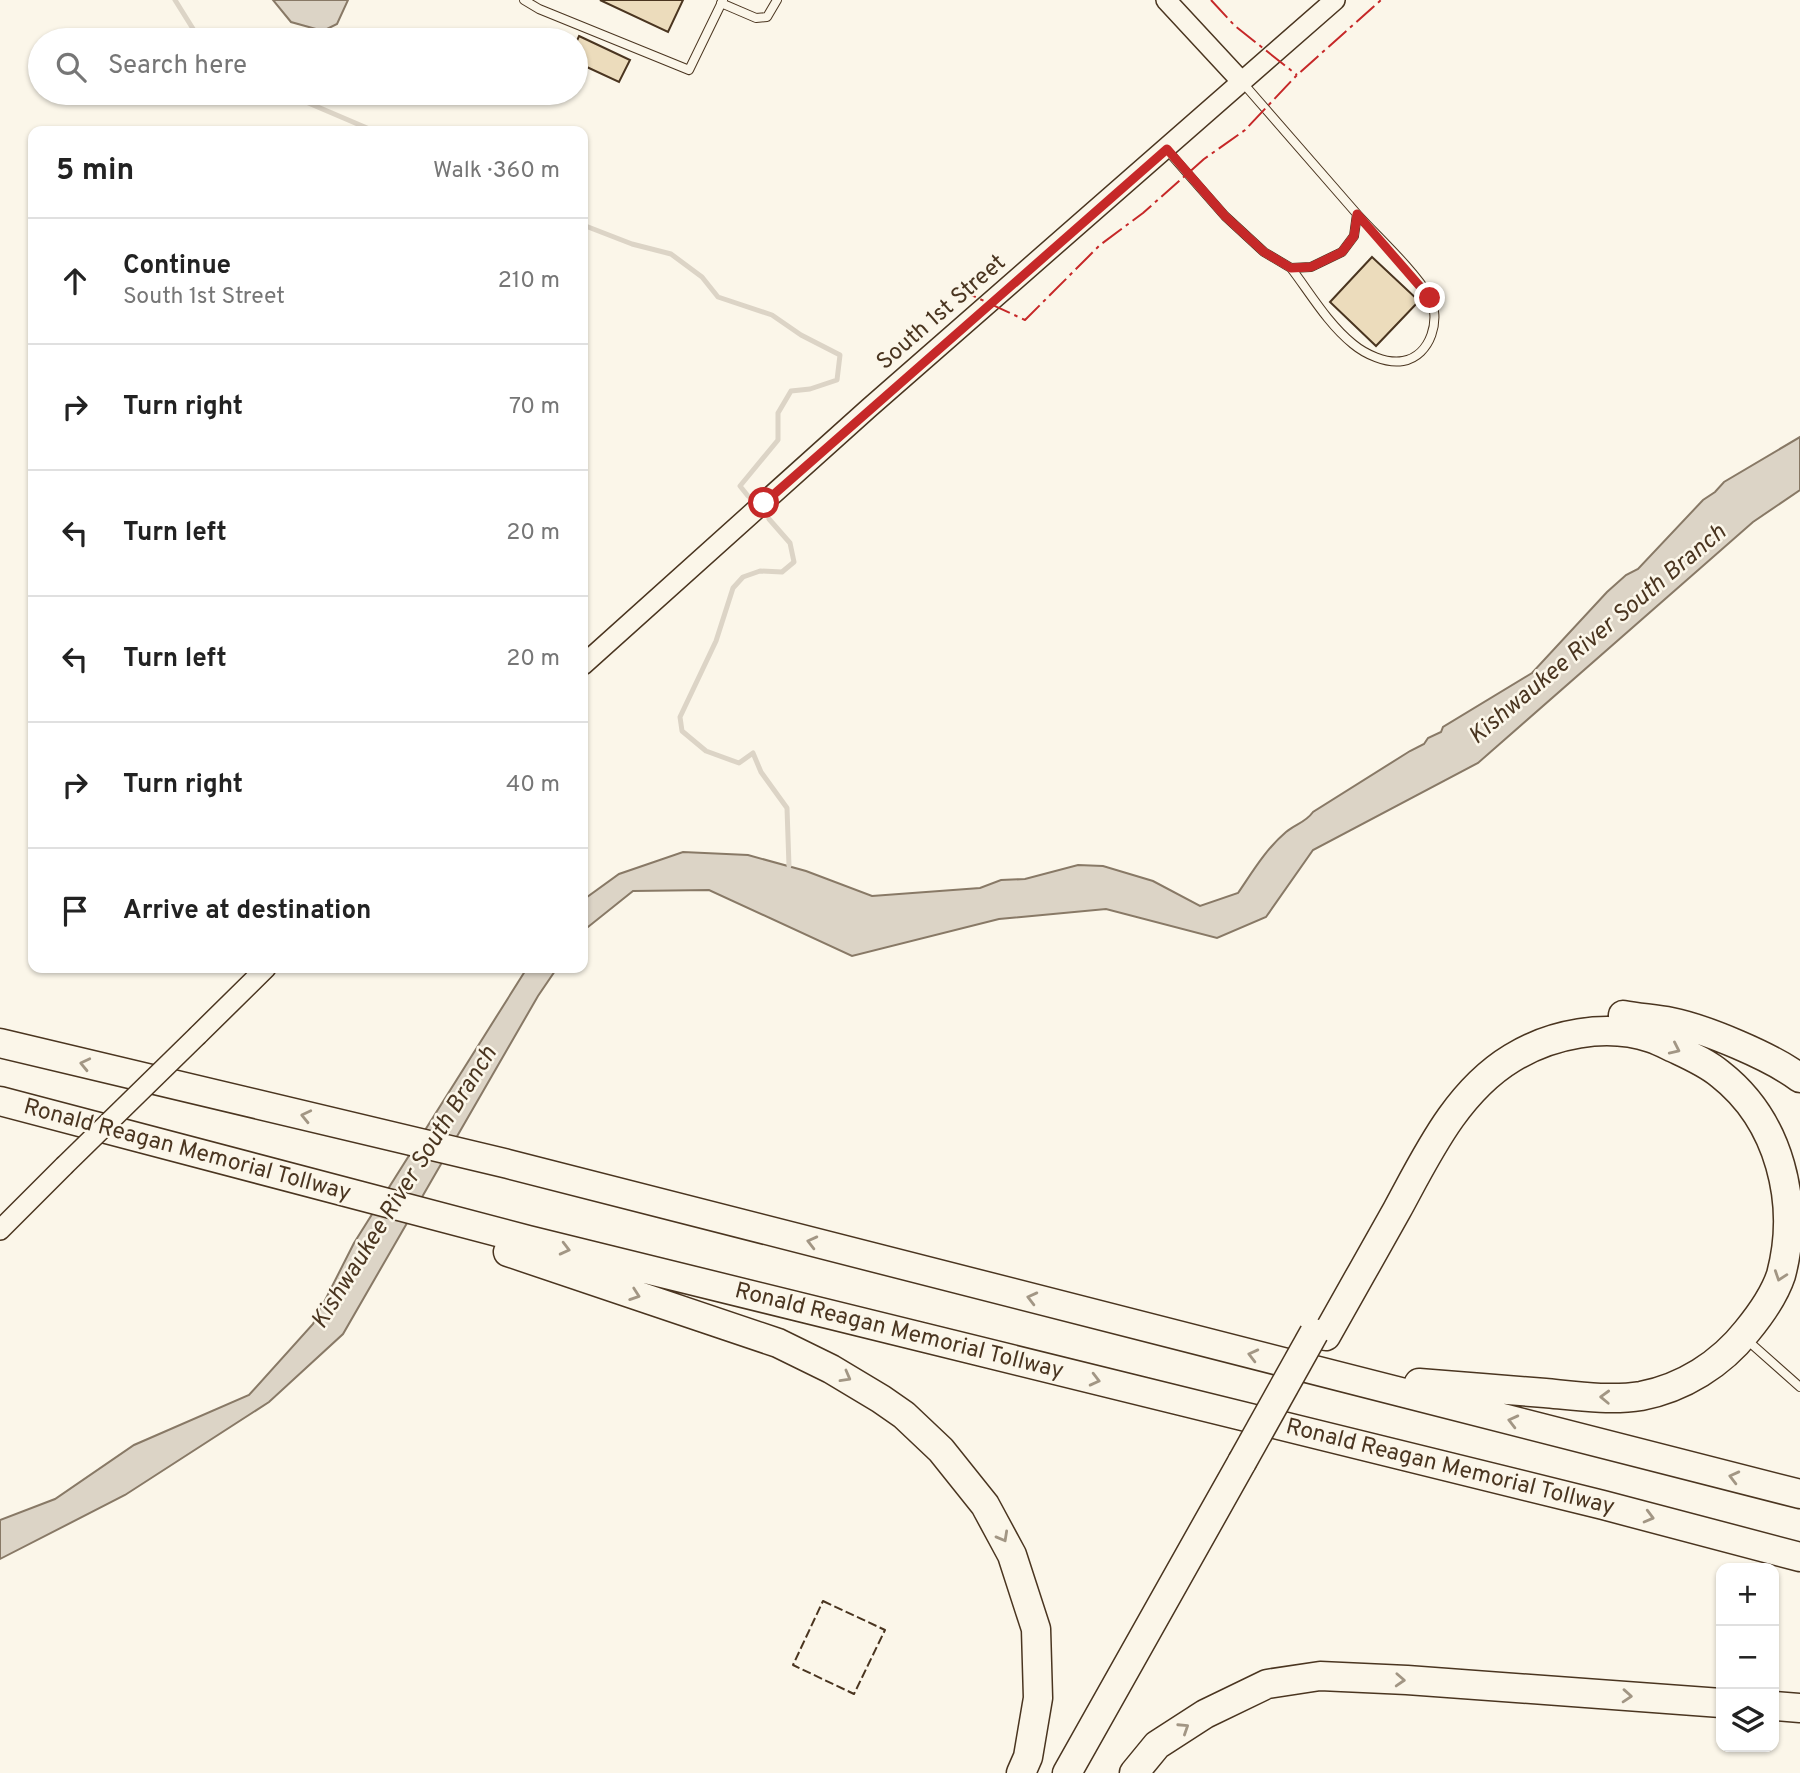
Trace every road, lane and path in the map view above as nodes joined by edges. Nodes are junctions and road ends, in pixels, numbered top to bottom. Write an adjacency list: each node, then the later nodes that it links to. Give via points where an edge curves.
1 (524, 0): 6 (lane)
2 (776, 0): 5 (lane, via 767,17 756,19)
3 (1335, 0): 8 (street, South 1st Street)
4 (1168, 1): 8 (street)
5 (722, 2): 7 (lane, via 689,70)
6 (586, 28)
7 (588, 29)
8 (1242, 82): 9 (street, South 1st Street); 10 (lane)
9 (1167, 149): 11 (lane, via 1225,216 1264,252); 12 (street, South 1st Street, via 869,408)
10 (1357, 214): 11 (lane, via 1354,236 1342,252 1311,267); 11 (lane, via 1430,298 1435,318 1431,338 1418,352 1404,361 1382,360 1353,344)
11 (1291, 268)
12 (588, 661)
13 (261, 973): 18 (street, bridge)
14 (0, 1043): 21 (highway, one-way to 14, via 508,1164)
15 (1800, 1078): 19 (highway, via 1762,1056 1674,1022 1614,1014 1570,1019 1518,1035 1474,1065 1444,1097)
16 (0, 1101): 17 (highway, Ronald Reagan Memorial Tollway)
17 (450, 1224): 25 (highway, Ronald Reagan Memorial Tollway, one-way to 25); 29 (highway, one-way to 29, via 500,1250 778,1343 855,1382 923,1432 985,1505 1013,1555 1036,1629 1038,1698)
18 (0, 1230)
19 (1320, 1335): 20 (highway, one-way to 20, via 1441,1132 1473,1089 1511,1058 1557,1038 1607,1031 1650,1037 1720,1074 1751,1105 1775,1146 1791,1211 1787,1252 1770,1300); 23 (highway)
20 (1743, 1336): 21 (highway, one-way to 21, via 1723,1357 1674,1386 1614,1398); 22 (lane)
21 (1343, 1377): 24 (highway, one-way to 21)
22 (1800, 1387)
23 (1249, 1463): 30 (highway); 31 (highway)
24 (1800, 1494)
25 (1800, 1557)
26 (1716, 1703): 32 (highway, one-way to 26, via 1157,1745 1205,1714 1267,1684 1320,1676)
27 (1779, 1706): 28 (highway)
28 (1800, 1708)
29 (1021, 1773)
30 (1067, 1773)
31 (1086, 1773)
32 (1134, 1773)

